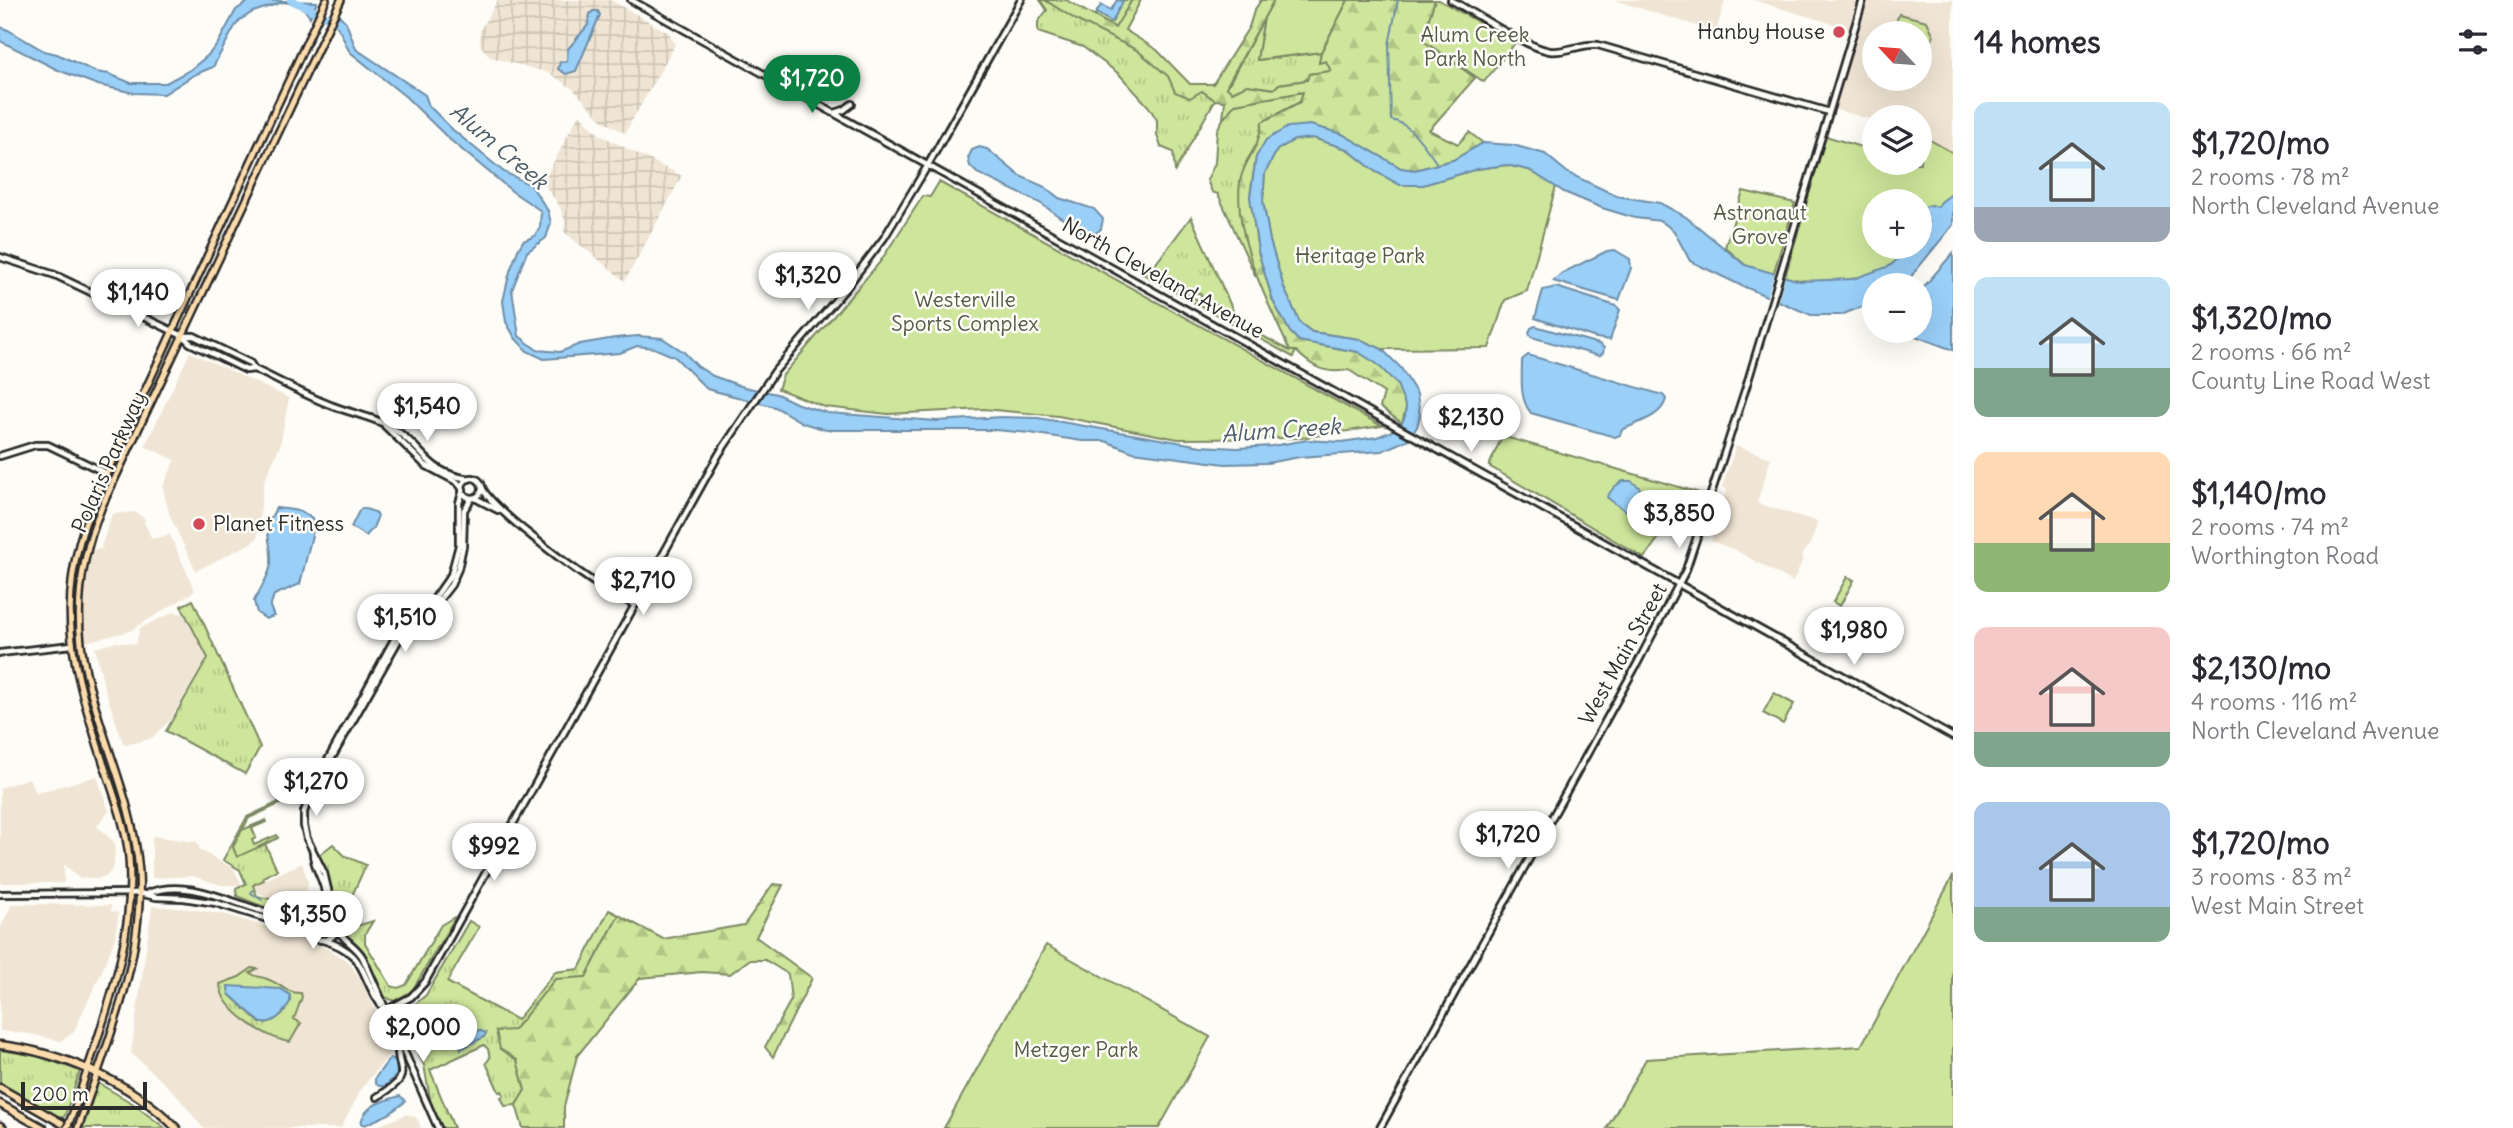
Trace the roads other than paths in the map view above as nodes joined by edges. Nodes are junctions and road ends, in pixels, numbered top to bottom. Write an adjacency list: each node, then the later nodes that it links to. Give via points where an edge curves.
1 (326, 0): 12 (main road, Polaris Parkway)
2 (631, 0): 8 (main road, North Cleveland Avenue)
3 (1021, 0): 10 (main road)
4 (1451, 0): 7 (main road, via 1547,50 1598,45)
5 (1863, 0): 7 (main road, West Main Street)
6 (339, 3): 13 (main road, Polaris Parkway)
7 (1829, 112): 22 (main road, West Main Street, via 1733,428)
8 (834, 113): 9 (main road, North Cleveland Avenue); 9 (main road, via 852,104)
9 (852, 123): 10 (main road, North Cleveland Avenue)
10 (928, 165): 22 (main road, North Cleveland Avenue); 23 (main road, via 862,268 744,415)
11 (0, 257): 12 (main road, via 55,275)
12 (172, 331): 13 (main road); 16 (main road, Polaris Parkway)
13 (183, 336): 14 (main road, via 194,336 334,407); 30 (main road, Polaris Parkway, via 98,517 85,557 79,598 86,671 130,814)
14 (382, 423): 17 (main road, via 437,468); 19 (main road, via 425,465)
15 (0, 456): 16 (main road, via 48,445)
16 (106, 473): 24 (main road, Polaris Parkway, via 75,558 70,597)
17 (469, 479): 18 (main road); 19 (main road)
18 (482, 487): 20 (main road); 21 (main road)
19 (463, 490): 20 (main road); 27 (main road, via 459,545 451,575 432,602 397,634)
20 (473, 498): 21 (main road); 27 (main road, via 464,510 464,546 450,585 402,634)
21 (502, 512): 23 (main road, via 593,582)
22 (1679, 584): 26 (main road, North Cleveland Avenue); 53 (main road, West Main Street)
23 (635, 605): 40 (main road, via 425,982 411,997)
24 (72, 645): 25 (main road); 29 (main road, Polaris Parkway, via 81,693 126,838)
25 (0, 653)
26 (1953, 737)
27 (309, 797): 28 (main road, via 304,826)
28 (313, 853): 33 (main road, via 325,890 325,903); 35 (main road, via 324,873)
29 (130, 893): 30 (main road); 32 (main road); 43 (main road, Polaris Parkway, via 121,965)
30 (139, 893): 31 (main road); 44 (main road, Polaris Parkway, via 130,968)
31 (147, 893): 34 (main road, via 196,891 275,914); 36 (main road, via 211,902)
32 (0, 894)
33 (317, 914): 34 (main road); 35 (main road, via 329,913); 38 (main road, via 310,923)
34 (300, 916): 36 (main road)
35 (335, 919): 37 (main road)
36 (272, 920): 38 (main road, via 302,925)
37 (337, 928): 39 (main road); 40 (main road, via 360,953)
38 (312, 935): 39 (main road)
39 (323, 940): 40 (main road, via 354,956)
40 (385, 1011): 41 (main road)
41 (398, 1040): 46 (main road, via 401,1074 393,1087); 52 (main road)
42 (0, 1045): 43 (highway)
43 (87, 1068): 44 (highway); 49 (main road, Polaris Parkway, bridge)
44 (97, 1074): 50 (main road, Polaris Parkway); 51 (highway)
45 (0, 1088): 49 (highway)
46 (377, 1097)
47 (0, 1104): 48 (highway)
48 (43, 1128)
49 (69, 1128)
50 (78, 1128)
51 (176, 1128)
52 (438, 1128)
53 (1380, 1128)

